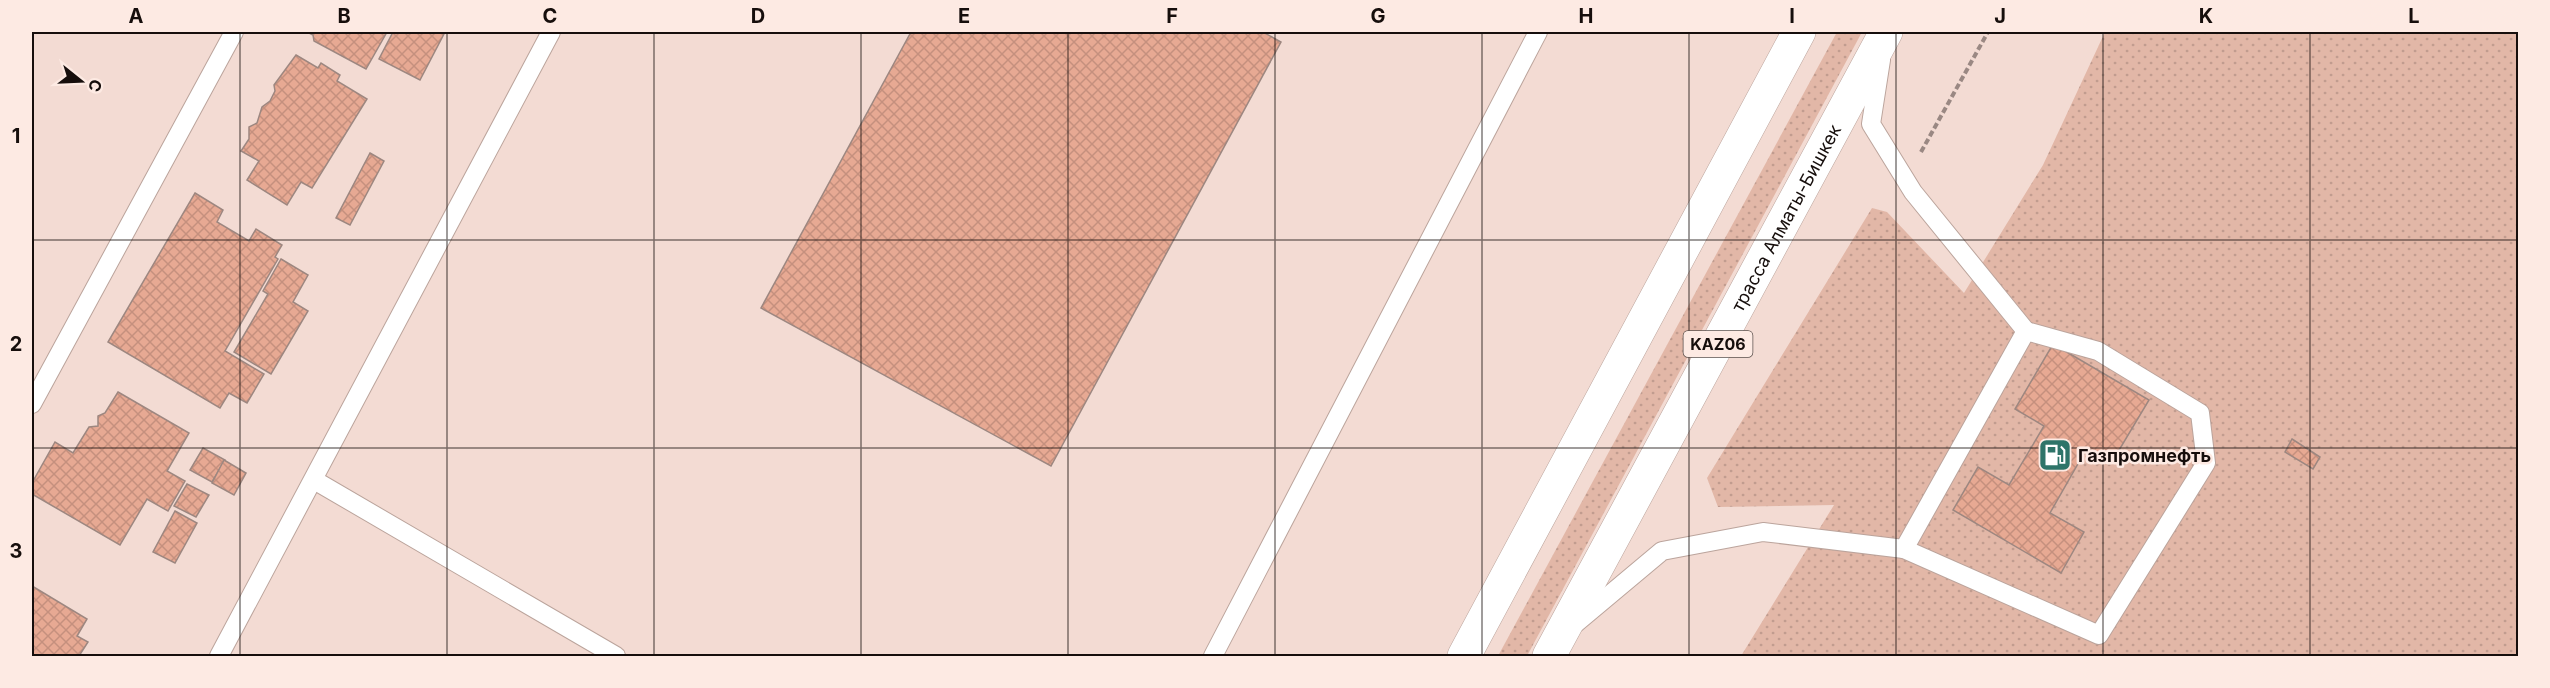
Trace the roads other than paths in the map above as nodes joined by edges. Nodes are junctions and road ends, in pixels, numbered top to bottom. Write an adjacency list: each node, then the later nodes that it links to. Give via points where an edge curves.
1 (234, 32): 7 (lane)
2 (551, 32): 8 (lane)
3 (1538, 32): 13 (lane)
4 (1799, 32): 14 (highway)
5 (1886, 32): 6 (lane, via 1871,124 1914,192); 10 (highway, трасса Алматы-Бишкек / KАZ06)
6 (2026, 332): 9 (lane); 9 (lane, via 2098,351 2200,413 2206,463 2099,635)
7 (32, 404)
8 (314, 480): 11 (lane); 12 (lane)
9 (1904, 549): 10 (lane, via 1763,532 1662,551)
10 (1555, 646)
11 (219, 657)
12 (616, 657)
13 (1213, 657)
14 (1464, 657)

